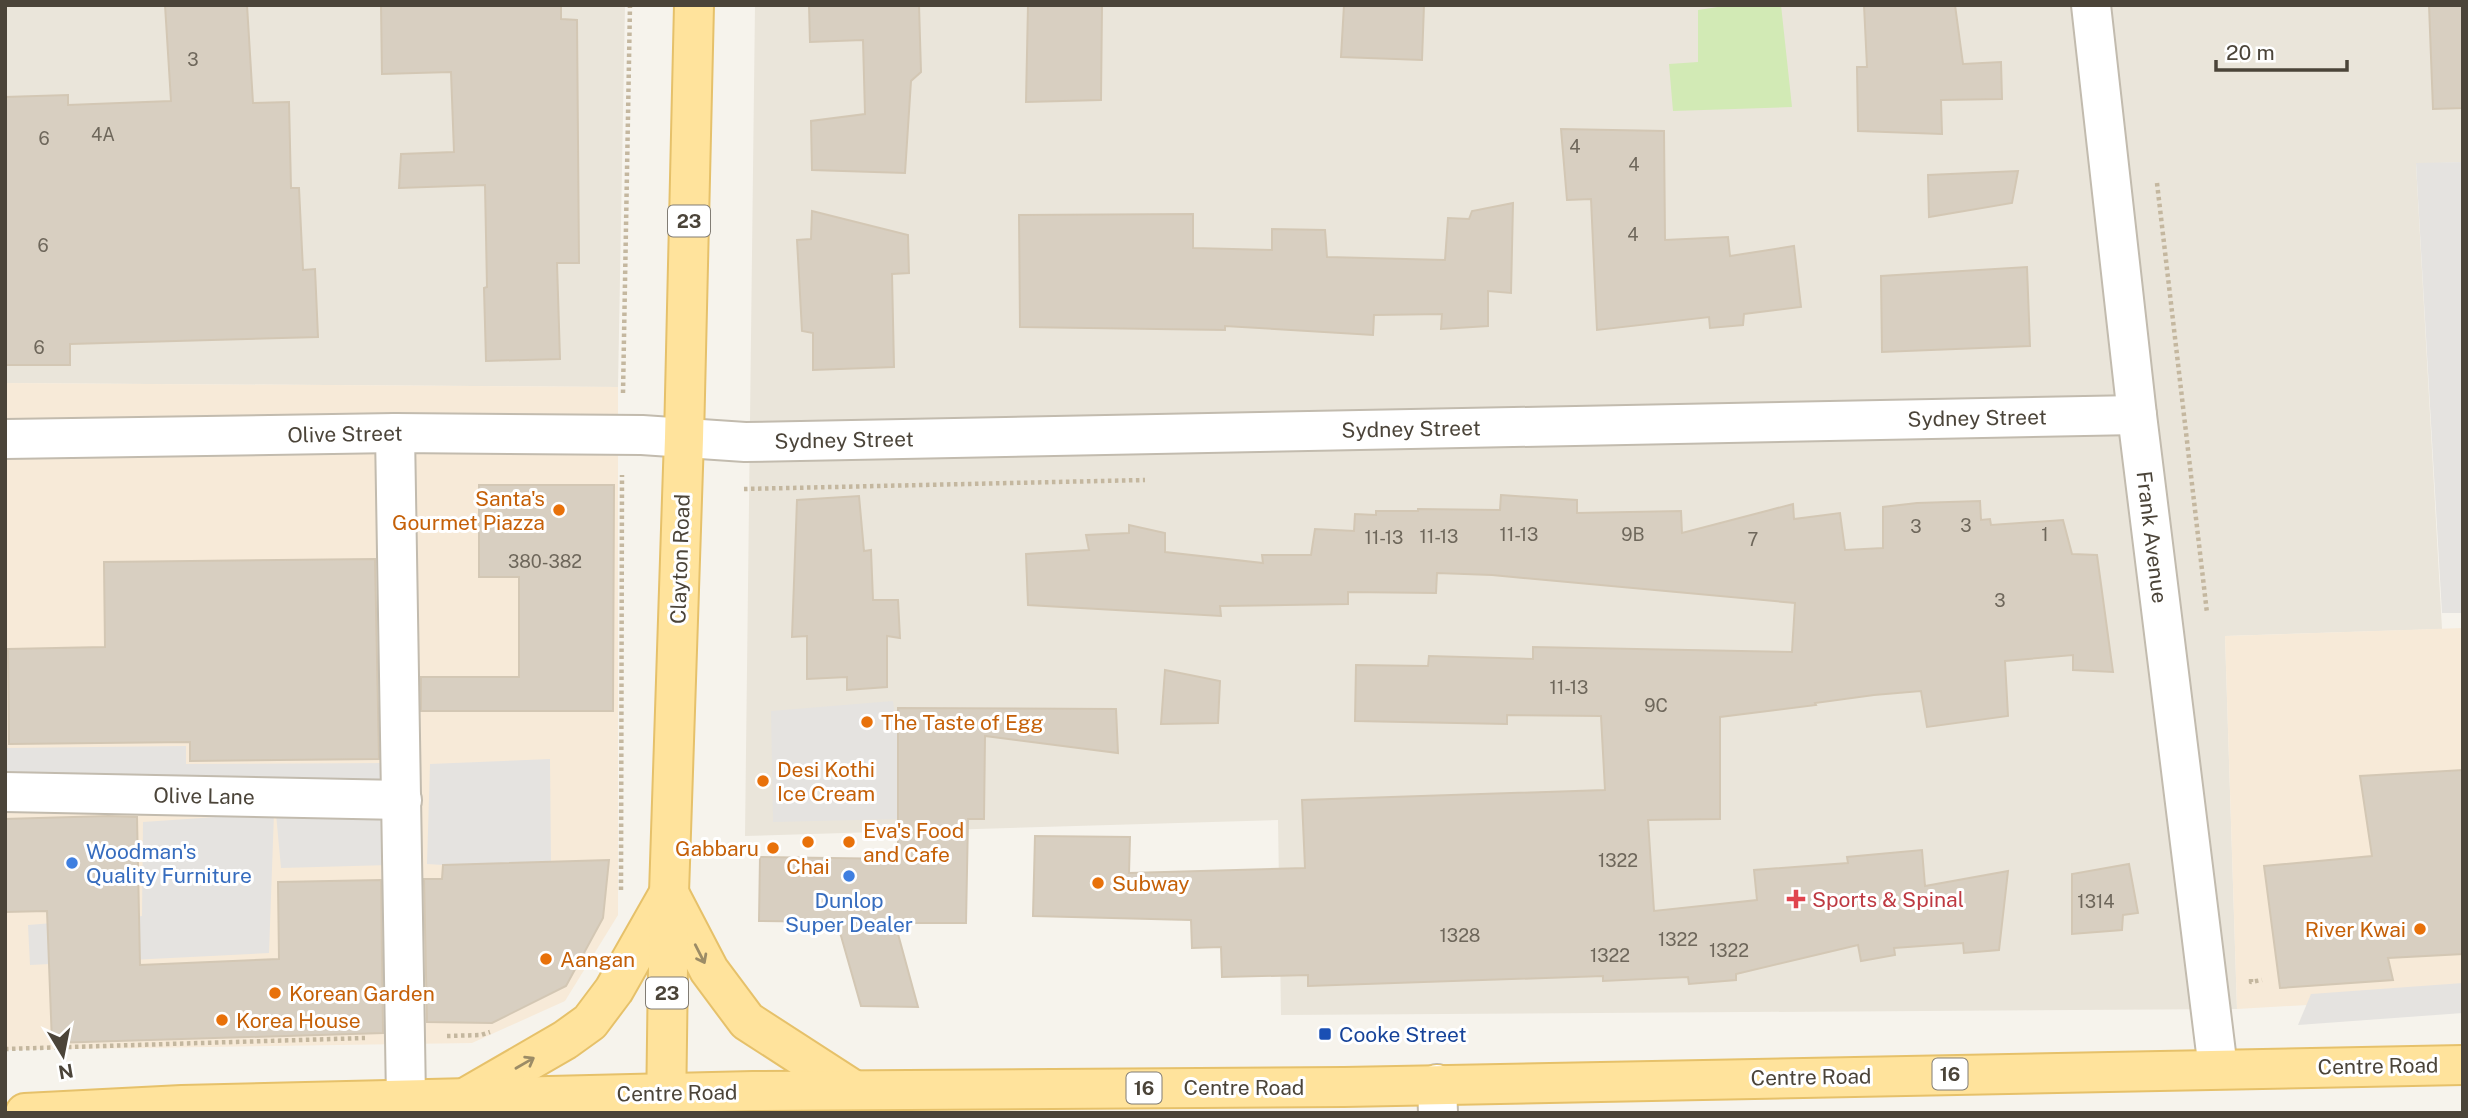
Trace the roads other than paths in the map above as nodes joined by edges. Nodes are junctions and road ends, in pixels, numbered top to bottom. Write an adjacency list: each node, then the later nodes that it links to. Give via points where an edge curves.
1 (694, 5): 5 (main road, Clayton Road / 23)
2 (2091, 5): 3 (street, Frank Avenue)
3 (2137, 415): 5 (street, Sydney Street, via 759,442); 11 (street, Frank Avenue)
4 (395, 433): 5 (street, Olive Street); 6 (street, Olive Street); 8 (street)
5 (684, 438): 9 (main road, Clayton Road / 23)
6 (5, 439)
7 (5, 792): 8 (street, Olive Lane)
8 (402, 800): 14 (street)
9 (669, 893): 12 (main road, one-way to 12, via 709,970 747,1021); 15 (main road, Clayton Road / 23); 16 (main road, one-way to 9, via 590,1022 614,990)
10 (2463, 1065): 11 (main road, Centre Road / 16)
11 (2218, 1069): 13 (main road, Centre Road / 16)
12 (852, 1089): 13 (main road, Centre Road / 16, via 1330,1087); 15 (main road, Centre Road / 16); 19 (main road)
13 (1437, 1098)
14 (406, 1099): 16 (main road, Centre Road / 16); 17 (main road, Centre Road / 16)
15 (666, 1103): 16 (main road, Centre Road / 16)
16 (476, 1105)
17 (288, 1108): 18 (main road, Centre Road / 16)
18 (25, 1113)
19 (821, 1113)

